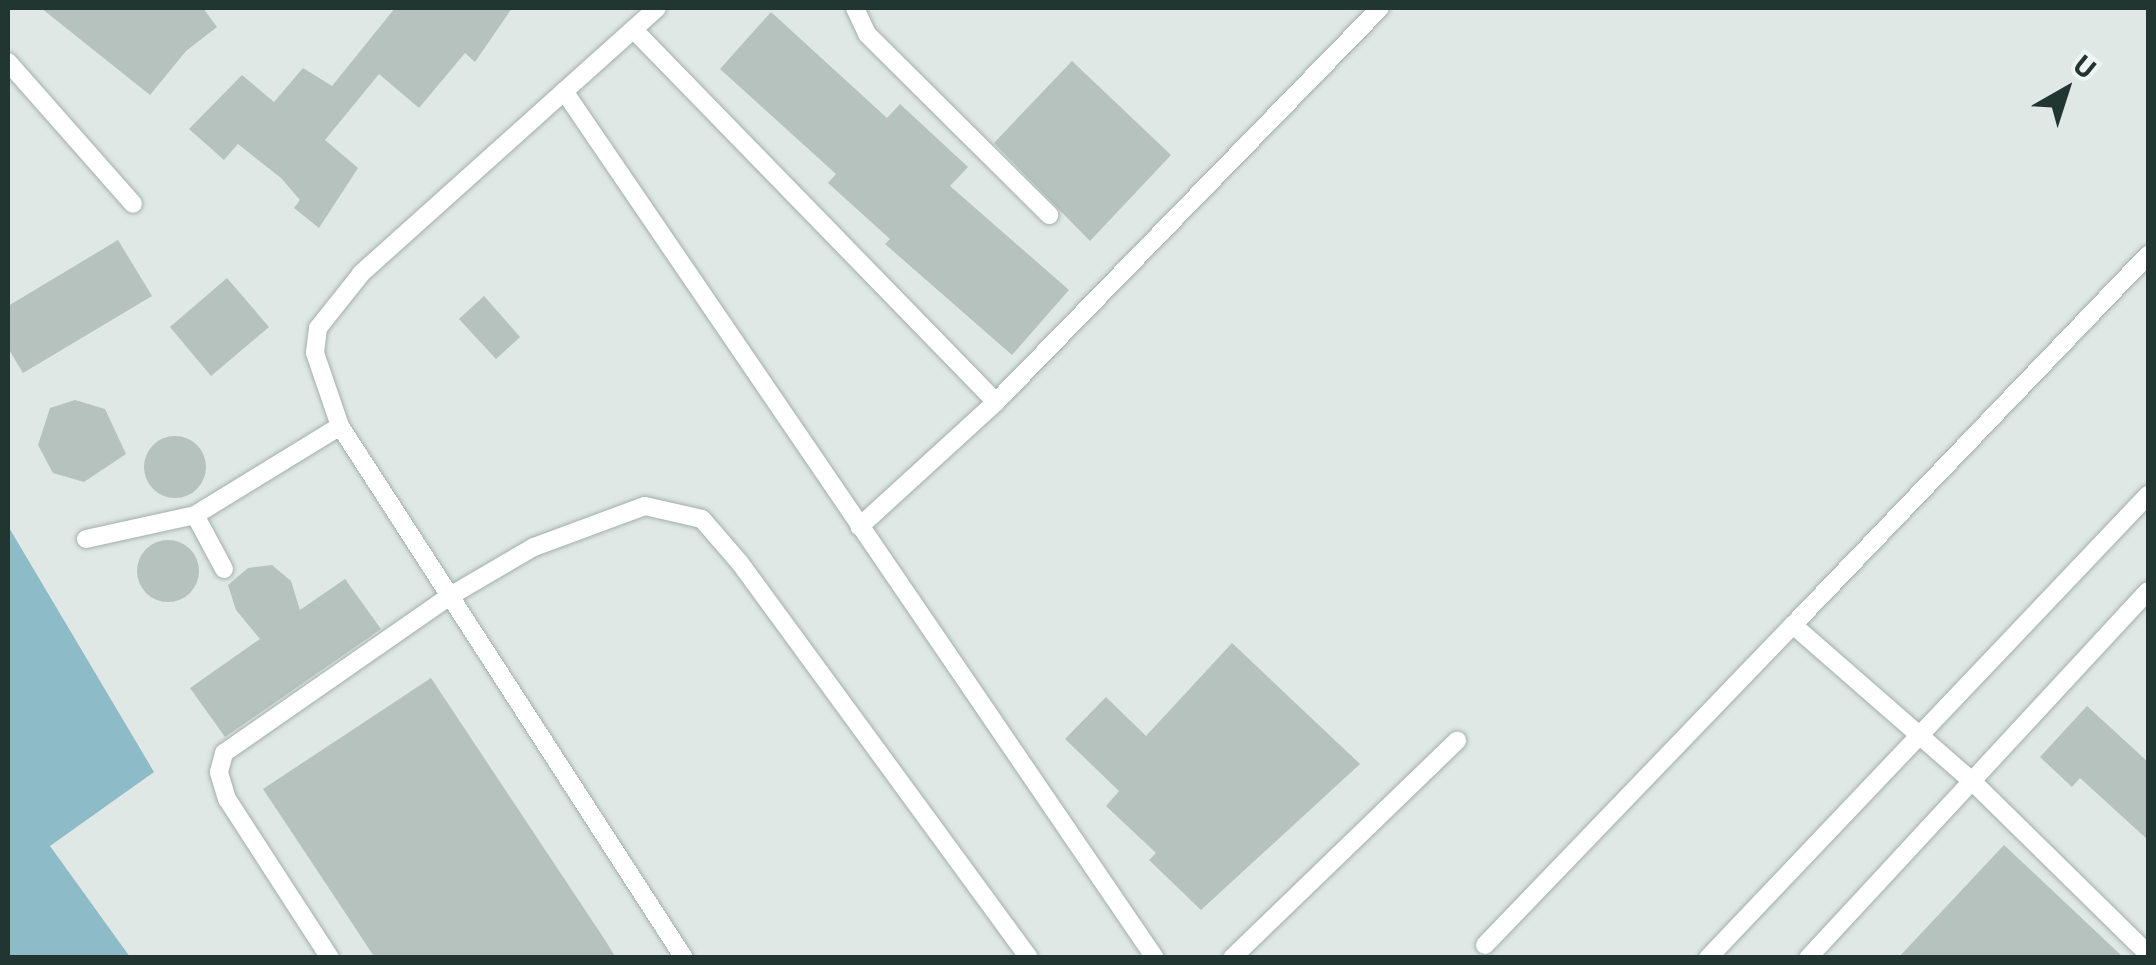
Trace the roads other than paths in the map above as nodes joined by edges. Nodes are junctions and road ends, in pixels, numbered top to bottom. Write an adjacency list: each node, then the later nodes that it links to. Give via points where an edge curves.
1 (657, 8): 4 (lane)
2 (855, 8): 8 (lane, via 867,34)
3 (1380, 8): 10 (lane)
4 (634, 30): 6 (lane); 10 (lane)
5 (8, 62): 7 (lane)
6 (564, 91): 11 (lane, via 336,301 318,328 316,353); 14 (lane)
7 (133, 204)
8 (1049, 214)
9 (2148, 255): 19 (lane)
10 (996, 402): 14 (lane)
11 (340, 426): 13 (lane); 18 (lane)
12 (2148, 495): 20 (lane)
13 (195, 515): 15 (lane); 16 (lane)
14 (860, 527): 28 (lane)
15 (86, 539)
16 (224, 569)
17 (2148, 591): 22 (lane)
18 (450, 596): 25 (lane, via 224,753 219,772 227,800); 26 (lane); 27 (lane, via 534,547 645,506 702,520)
19 (1793, 625): 20 (lane); 23 (lane)
20 (1921, 738): 22 (lane); 30 (lane)
21 (1457, 741): 29 (lane)
22 (1974, 782): 24 (lane); 31 (lane)
23 (1485, 945)
24 (2148, 954)
25 (330, 958)
26 (684, 958)
27 (1029, 958)
28 (1155, 958)
29 (1232, 958)
30 (1708, 958)
31 (1808, 958)

